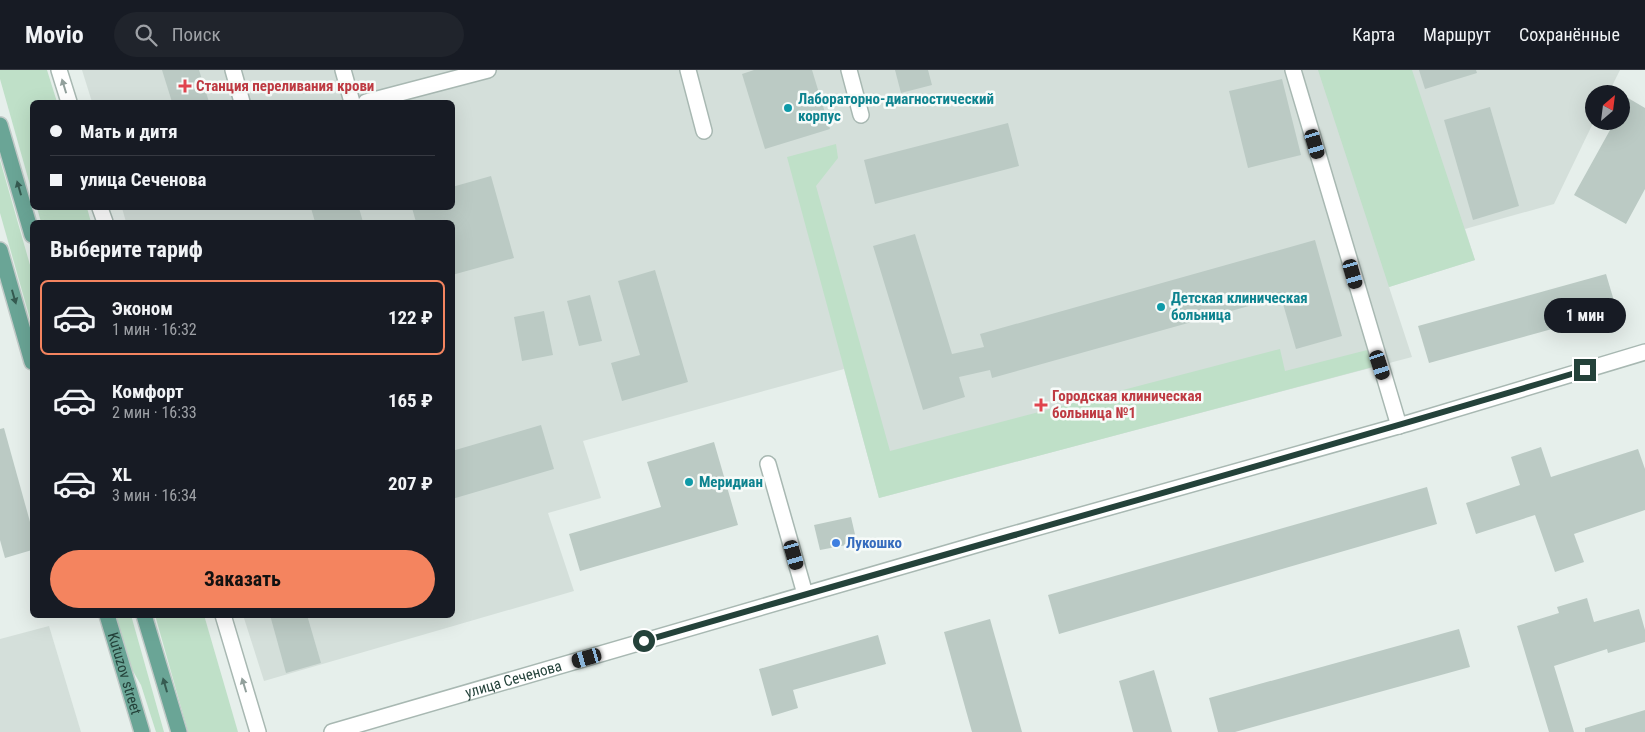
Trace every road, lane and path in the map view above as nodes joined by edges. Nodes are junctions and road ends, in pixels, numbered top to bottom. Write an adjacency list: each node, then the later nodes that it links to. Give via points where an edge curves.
1 (59, 70): 8 (street, one-way to 1)
2 (233, 70): 9 (street)
3 (343, 70): 10 (street)
4 (488, 70): 11 (street)
5 (688, 70): 14 (street)
6 (849, 70): 12 (street)
7 (1293, 70): 19 (street)
8 (68, 100)
9 (241, 100)
10 (351, 100)
11 (374, 100)
12 (862, 116)
13 (0, 125): 15 (main road, one-way to 13)
14 (704, 131)
15 (30, 228)
16 (0, 250): 18 (main road, one-way to 18)
17 (1645, 352): 19 (street, улица Сеченова)
18 (30, 355)
19 (1399, 426): 21 (street, улица Сеченова)
20 (768, 464): 21 (street)
21 (806, 594): 28 (street, улица Сеченова)
22 (108, 618): 25 (main road, Kutuzov street)
23 (145, 618): 26 (main road, one-way to 23)
24 (224, 618): 27 (street, one-way to 24)
25 (142, 732)
26 (178, 732)
27 (258, 732)
28 (332, 732)

